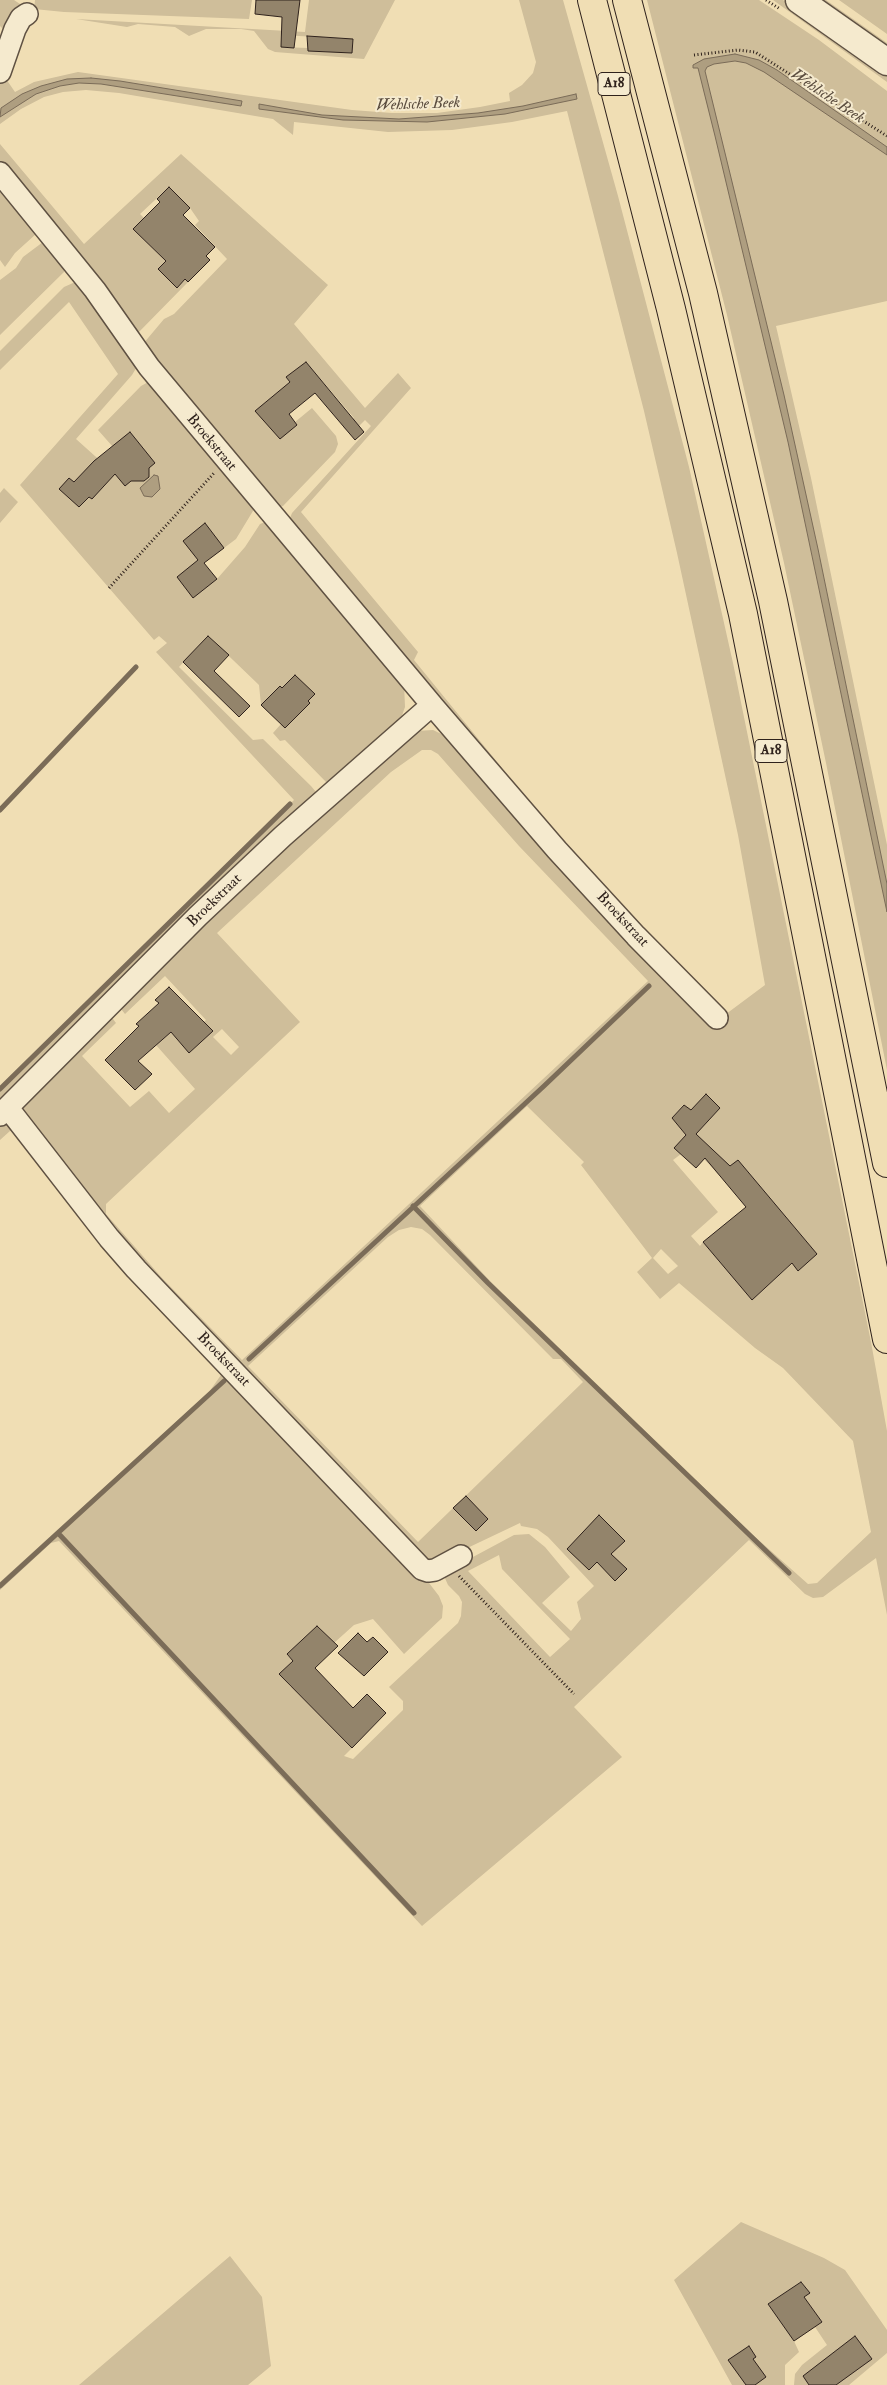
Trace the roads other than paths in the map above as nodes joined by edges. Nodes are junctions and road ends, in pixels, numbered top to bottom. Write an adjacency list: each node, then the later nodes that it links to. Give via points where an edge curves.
1 (592, 0): 12 (highway, A18, via 672,309 743,614)
2 (628, 0): 11 (highway, A18, via 703,293 771,592)
3 (799, 0): 5 (street)
4 (26, 14): 6 (street, via 16,29)
5 (887, 62)
6 (0, 72)
7 (0, 174): 8 (street, Broekstraat, via 95,290 149,367)
8 (432, 705): 9 (street, Broekstraat, via 557,850); 10 (street, Broekstraat, via 198,916)
9 (717, 1018)
10 (4, 1112): 13 (street, Broekstraat, via 136,1269 415,1561 428,1571)
11 (887, 1163)
12 (887, 1339)
13 (454, 1560)

